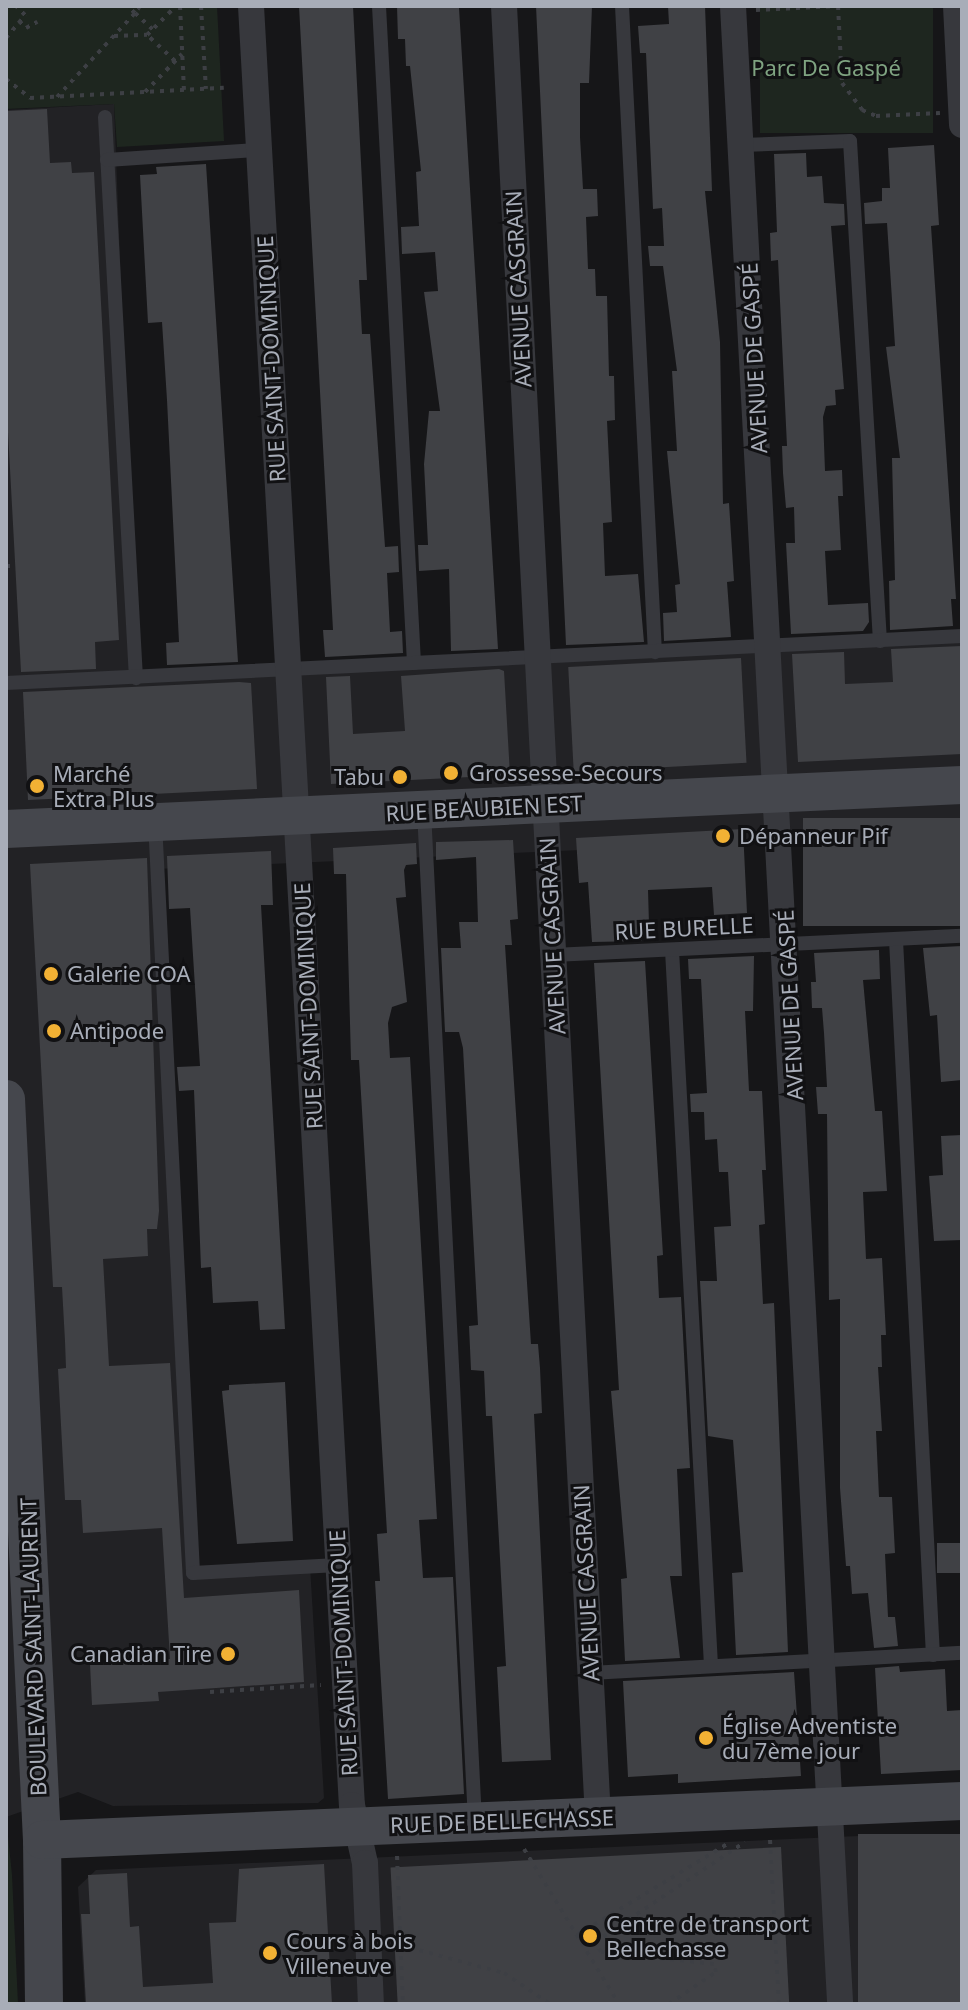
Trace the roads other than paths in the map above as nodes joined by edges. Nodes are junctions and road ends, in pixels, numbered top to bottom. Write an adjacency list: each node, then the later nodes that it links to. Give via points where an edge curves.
1 (251, 6): 10 (street, RUE SAINT-DOMINIQUE)
2 (379, 6): 17 (lane)
3 (504, 6): 16 (street, AVENUE CASGRAIN)
4 (622, 6): 15 (lane)
5 (956, 6): 8 (street)
6 (743, 8): 9 (street, AVENUE DE GASPÉ)
7 (105, 117): 11 (lane)
8 (951, 119)
9 (741, 145): 13 (lane, via 850,141); 14 (street, AVENUE DE GASPÉ)
10 (259, 150): 11 (lane); 18 (street, RUE SAINT-DOMINIQUE)
11 (107, 160): 19 (lane)
12 (962, 636): 13 (lane)
13 (880, 641): 14 (lane)
14 (770, 647): 15 (lane); 22 (street, AVENUE DE GASPÉ)
15 (655, 652): 16 (lane)
16 (537, 657): 17 (lane); 23 (street, AVENUE CASGRAIN)
17 (414, 663): 18 (lane)
18 (289, 670): 19 (lane); 25 (street, RUE SAINT-DOMINIQUE)
19 (136, 678): 20 (lane)
20 (6, 683)
21 (962, 785): 22 (street, RUE BEAUBIEN EST)
22 (779, 794): 23 (street, RUE BEAUBIEN EST); 30 (street, AVENUE DE GASPÉ)
23 (545, 805): 24 (street, RUE BEAUBIEN EST); 32 (street, AVENUE CASGRAIN)
24 (424, 811): 25 (street, RUE BEAUBIEN EST); 44 (lane)
25 (297, 817): 26 (street, RUE BEAUBIEN EST); 35 (street, RUE SAINT-DOMINIQUE)
26 (155, 822): 27 (street, RUE BEAUBIEN EST); 35 (lane, via 193,1573)
27 (6, 829)
28 (962, 936): 29 (lane, RUE BURELLE)
29 (896, 940): 30 (lane, RUE BURELLE); 37 (lane)
30 (787, 945): 31 (lane, RUE BURELLE); 38 (street, AVENUE DE GASPÉ)
31 (672, 950): 32 (lane, RUE BURELLE); 39 (lane)
32 (553, 955): 40 (street, AVENUE CASGRAIN)
33 (6, 1099): 34 (street, BOULEVARD SAINT-LAURENT)
34 (14, 1383): 46 (street, BOULEVARD SAINT-LAURENT)
35 (338, 1565): 45 (street, RUE SAINT-DOMINIQUE)
36 (962, 1653): 37 (lane)
37 (933, 1655): 38 (lane)
38 (825, 1660): 39 (lane); 42 (street, AVENUE DE GASPÉ)
39 (711, 1666): 40 (lane)
40 (590, 1673): 43 (street, AVENUE CASGRAIN)
41 (962, 1801): 42 (street, RUE DE BELLECHASSE)
42 (831, 1808): 43 (street, RUE DE BELLECHASSE); 49 (street, AVENUE DE GASPÉ)
43 (598, 1817): 44 (street, RUE DE BELLECHASSE)
44 (475, 1822): 45 (street, RUE DE BELLECHASSE)
45 (358, 1834): 46 (street, RUE DE BELLECHASSE); 48 (street, RUE SAINT-DOMINIQUE)
46 (42, 1840): 47 (street, BOULEVARD SAINT-LAURENT)
47 (44, 2004)
48 (371, 2004)
49 (840, 2004)

